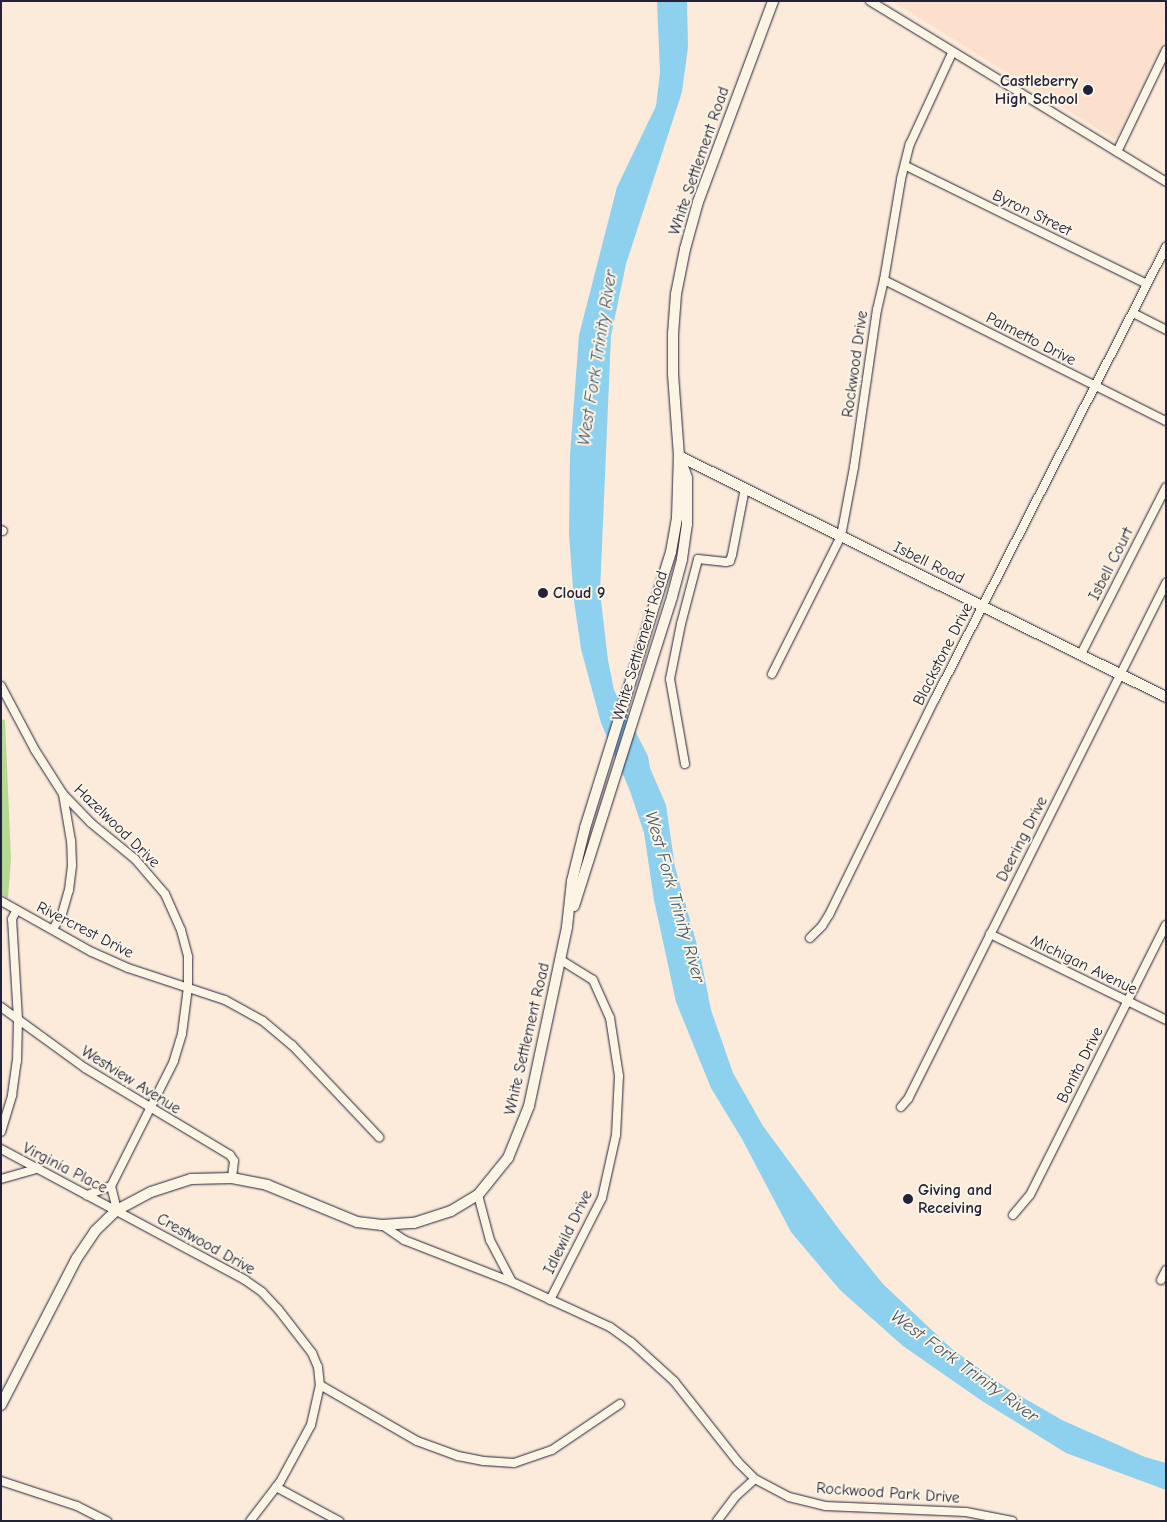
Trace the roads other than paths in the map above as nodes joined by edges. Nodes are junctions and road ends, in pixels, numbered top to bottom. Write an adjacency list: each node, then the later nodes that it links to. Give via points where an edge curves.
1 (773, 1): 15 (main road, White Settlement Road, via 698,202 685,248 676,294 673,334)
2 (870, 1): 4 (street)
3 (1166, 50): 5 (street)
4 (952, 52): 5 (street); 6 (street, Rockwood Drive, via 910,144)
5 (1117, 152): 7 (street)
6 (906, 166): 9 (street, Rockwood Drive); 10 (street, Byron Street)
7 (1166, 182)
8 (1166, 247): 10 (street, Blackstone Drive)
9 (884, 280): 13 (street, Palmetto Drive); 18 (street, Rockwood Drive)
10 (1147, 284): 11 (street, Blackstone Drive)
11 (1132, 313): 12 (street); 13 (street, Blackstone Drive)
12 (1166, 330)
13 (1096, 386): 14 (street, Palmetto Drive); 20 (street, Blackstone Drive)
14 (1166, 422)
15 (679, 456): 17 (main road, Isbell Road); 31 (main road, White Settlement Road, via 676,527 671,552 572,881); 31 (main road, White Settlement Road, via 687,478 687,524 678,574)
16 (1166, 487): 21 (street, Isbell Court)
17 (745, 488): 18 (main road, Isbell Road); 26 (street, via 730,561 698,559 681,624 670,679)
18 (840, 536): 20 (main road, Isbell Road); 22 (street, Rockwood Drive)
19 (1166, 583): 23 (street, Deering Drive)
20 (983, 606): 21 (main road, Isbell Road); 34 (street, Blackstone Drive, via 829,915)
21 (1081, 654): 23 (main road, Isbell Road)
22 (772, 674)
23 (1120, 674): 25 (main road, Isbell Road); 33 (street, Deering Drive)
24 (1, 686): 27 (street, Hazelwood Drive)
25 (1165, 694)
26 (685, 764)
27 (63, 794): 32 (street, via 72,865 70,890); 36 (street, Hazelwood Drive, via 91,823 135,858 165,894 188,957)
28 (1, 901): 29 (street, Rivercrest Drive)
29 (16, 910): 32 (street, Rivercrest Drive); 39 (street, via 12,920)
30 (1166, 925): 37 (street, Bonita Drive)
31 (567, 927): 35 (main road, White Settlement Road)
32 (53, 930): 36 (street, Rivercrest Drive, via 128,968)
33 (990, 934): 37 (street, Michigan Avenue); 41 (street, Deering Drive, via 908,1099)
34 (810, 938)
35 (560, 958): 51 (main road, White Settlement Road, via 529,1106 520,1133 508,1158); 58 (street, Idlewild Drive, via 593,980 610,1018 619,1076 616,1135 602,1198)
36 (188, 988): 42 (street, Hazelwood Drive, via 182,1034 174,1061); 44 (street, Rivercrest Drive, via 225,1000 263,1021 292,1045)
37 (1127, 1001): 40 (street, Michigan Avenue); 53 (street, Bonita Drive, via 1030,1195)
38 (1, 1007): 39 (street, Westview Avenue)
39 (18, 1020): 42 (street, Westview Avenue); 43 (street, via 16,1070)
40 (1166, 1020)
41 (901, 1107)
42 (151, 1110): 48 (street, Westview Avenue, via 230,1155 234,1161); 49 (street, Hazelwood Drive)
43 (1, 1132)
44 (379, 1138)
45 (1, 1150): 46 (street, Virginia Place)
46 (35, 1169): 47 (street); 50 (street, Virginia Place)
47 (1, 1178)
48 (232, 1178): 52 (main road, White Settlement Road, via 191,1179 151,1192); 54 (main road, White Settlement Road, via 267,1184 349,1219)
49 (111, 1186): 50 (street); 52 (street)
50 (87, 1195): 52 (street, Virginia Place)
51 (478, 1195): 54 (main road, White Settlement Road, via 451,1211 414,1223); 57 (street, via 490,1240)
52 (117, 1210): 59 (street, Crestwood Drive, via 262,1292 312,1353); 61 (main road, White Settlement Road, via 95,1231 77,1258)
53 (1013, 1215)
54 (382, 1225): 57 (street, Rockwood Park Drive, via 404,1240)
55 (1166, 1270): 56 (street)
56 (1160, 1280)
57 (512, 1282): 58 (street, Rockwood Park Drive)
58 (550, 1300): 62 (street, Rockwood Park Drive, via 610,1327 651,1358)
59 (320, 1385): 60 (street, via 417,1441 484,1462 525,1461 552,1450); 64 (street, Crestwood Drive, via 307,1433)
60 (620, 1404)
61 (1, 1405)
62 (755, 1479): 68 (street, via 736,1496); 69 (street, Rockwood Park Drive, via 789,1497 825,1506 966,1512)
63 (1, 1481): 65 (street, via 77,1506)
64 (276, 1487): 66 (street, Crestwood Drive); 67 (street)
65 (107, 1521)
66 (250, 1521)
67 (339, 1521)
68 (717, 1521)
69 (1012, 1521)

